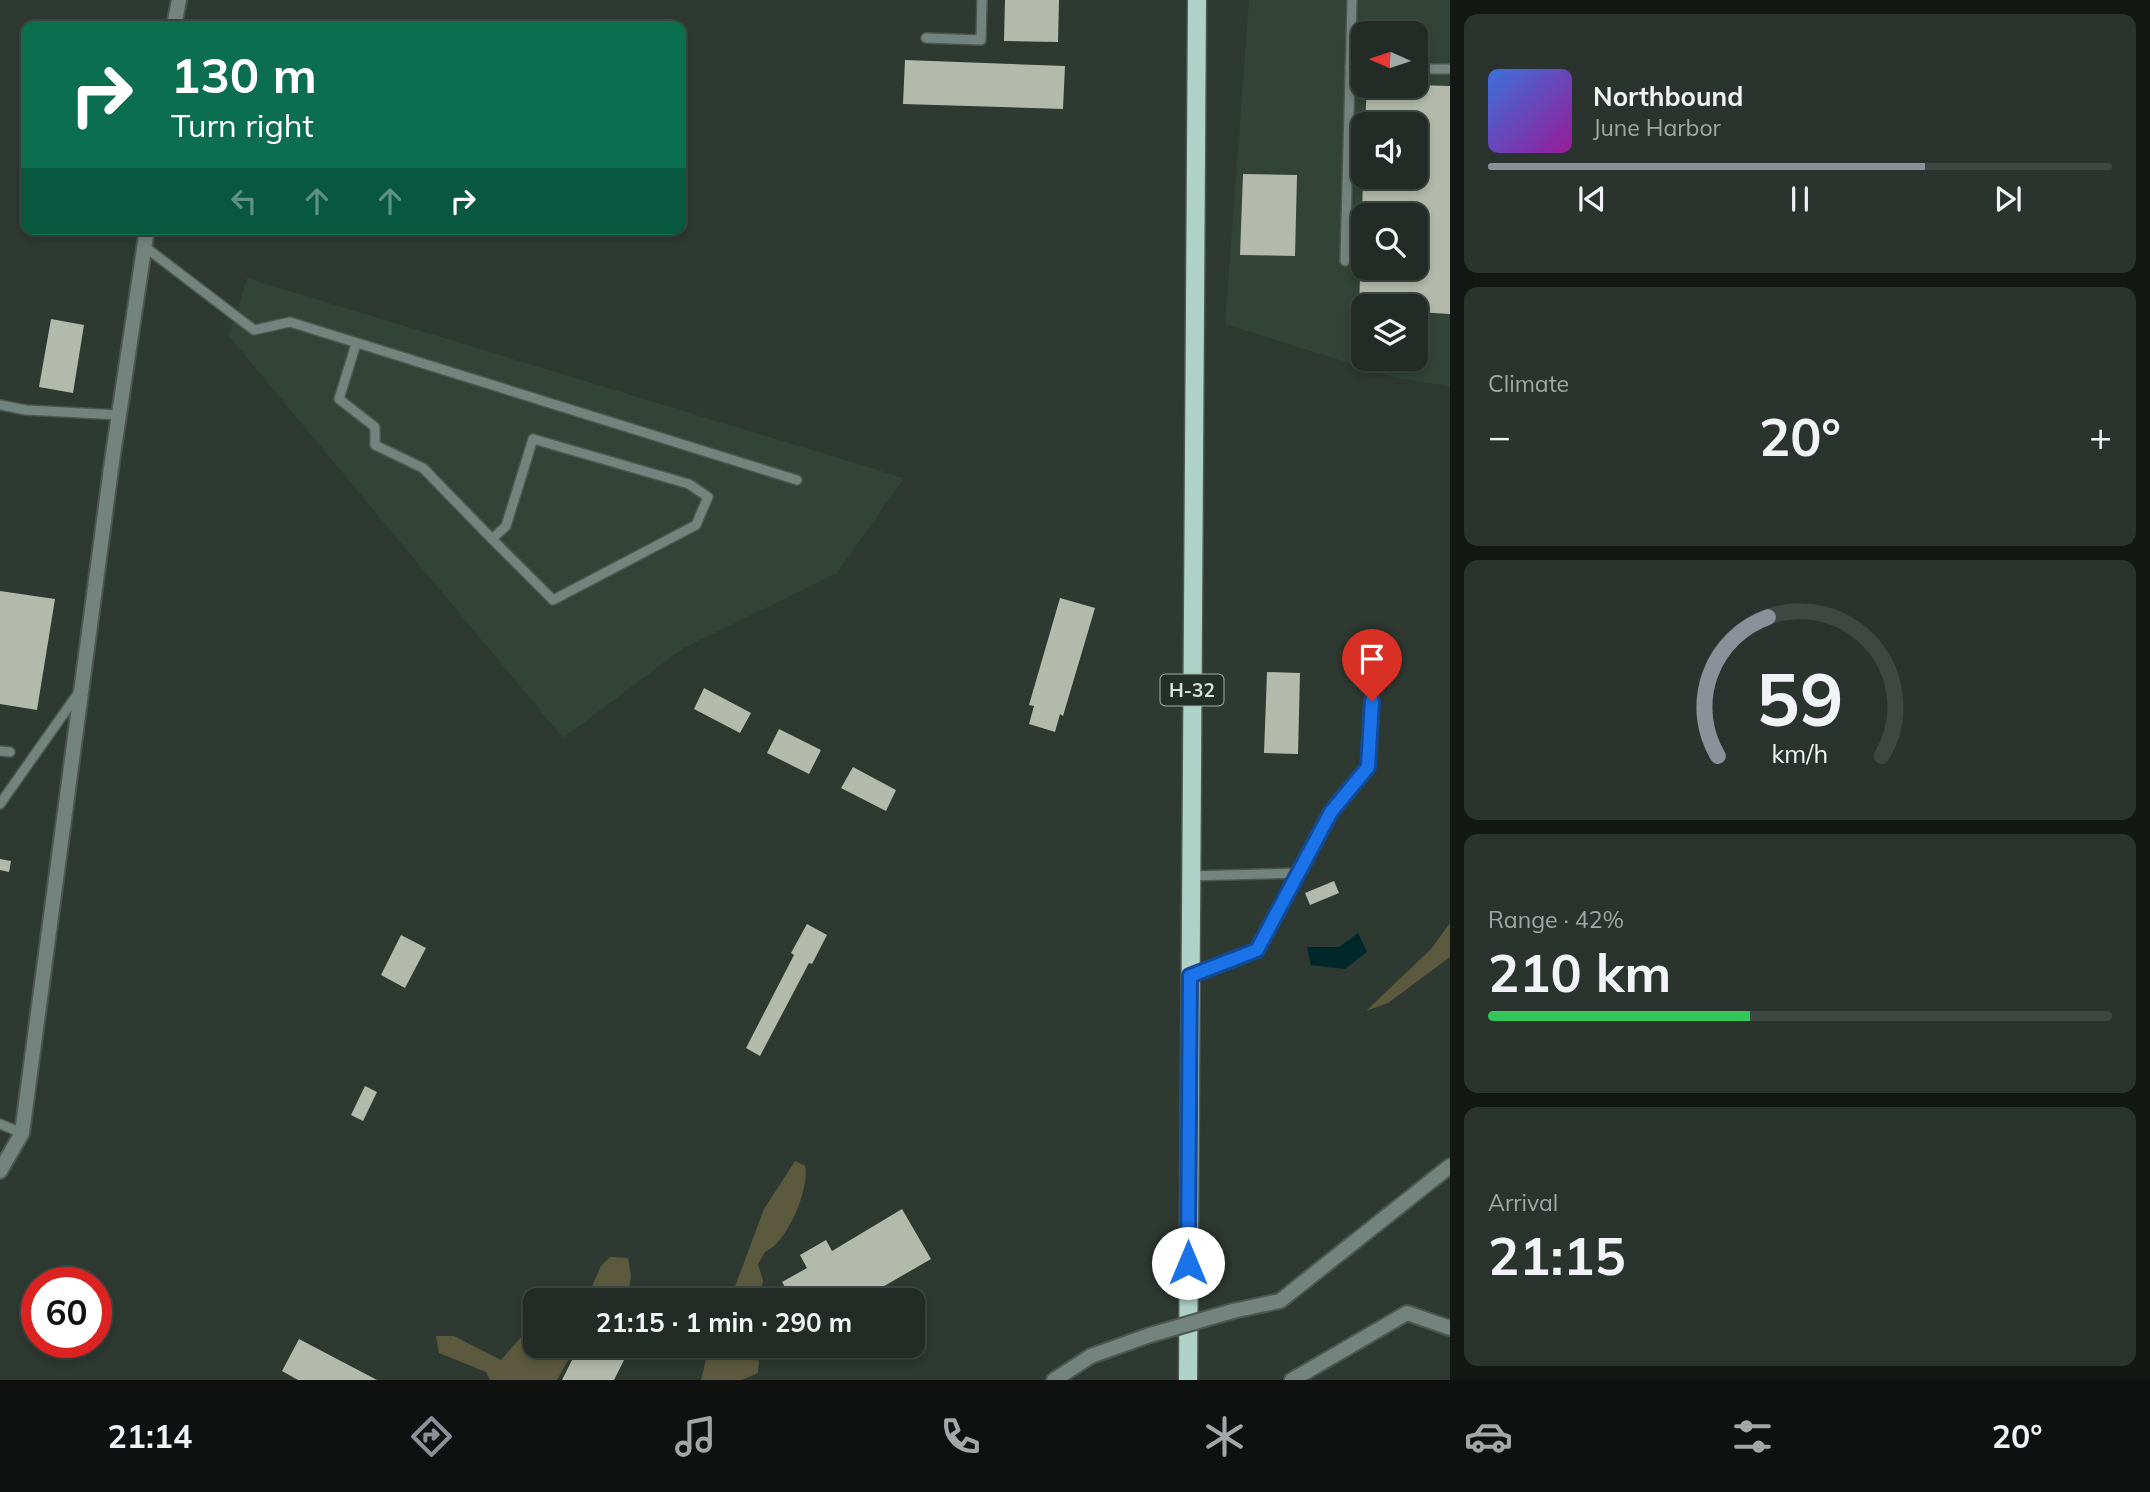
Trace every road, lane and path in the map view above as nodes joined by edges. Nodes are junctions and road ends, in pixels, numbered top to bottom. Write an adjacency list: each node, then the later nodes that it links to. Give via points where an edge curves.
1 (179, 0): 5 (street)
2 (982, 0): 6 (lane, via 981,40)
3 (1197, 0): 22 (main road, Н-32)
4 (1352, 0): 7 (lane)
5 (175, 21)
6 (926, 38)
7 (1350, 67): 12 (lane)
8 (1428, 69): 9 (lane)
9 (1450, 69)
10 (146, 235): 11 (street)
11 (145, 247): 13 (lane, via 254,330 290,322); 15 (street)
12 (1345, 261)
13 (356, 344): 16 (lane); 17 (lane, via 339,399 376,427 374,445 423,468)
14 (0, 405): 15 (lane)
15 (119, 415): 18 (street)
16 (797, 480)
17 (492, 539): 17 (lane, via 506,526 533,439 689,484 708,497 696,525 554,600)
18 (82, 687): 20 (lane); 25 (street)
19 (1372, 701): 21 (lane, via 1368,767 1331,812)
20 (0, 804)
21 (1298, 873): 22 (lane); 23 (lane, via 1257,950)
22 (1191, 876): 23 (main road, Н-32)
23 (1190, 976): 30 (main road, Н-32)
24 (0, 1124): 25 (lane)
25 (22, 1133): 27 (street)
26 (1450, 1166): 29 (street, bridge, via 1280,1301 1150,1335 1091,1356)
27 (0, 1171)
28 (1450, 1328): 31 (street, via 1407,1313)
29 (1054, 1380)
30 (1188, 1380)
31 (1292, 1380)

